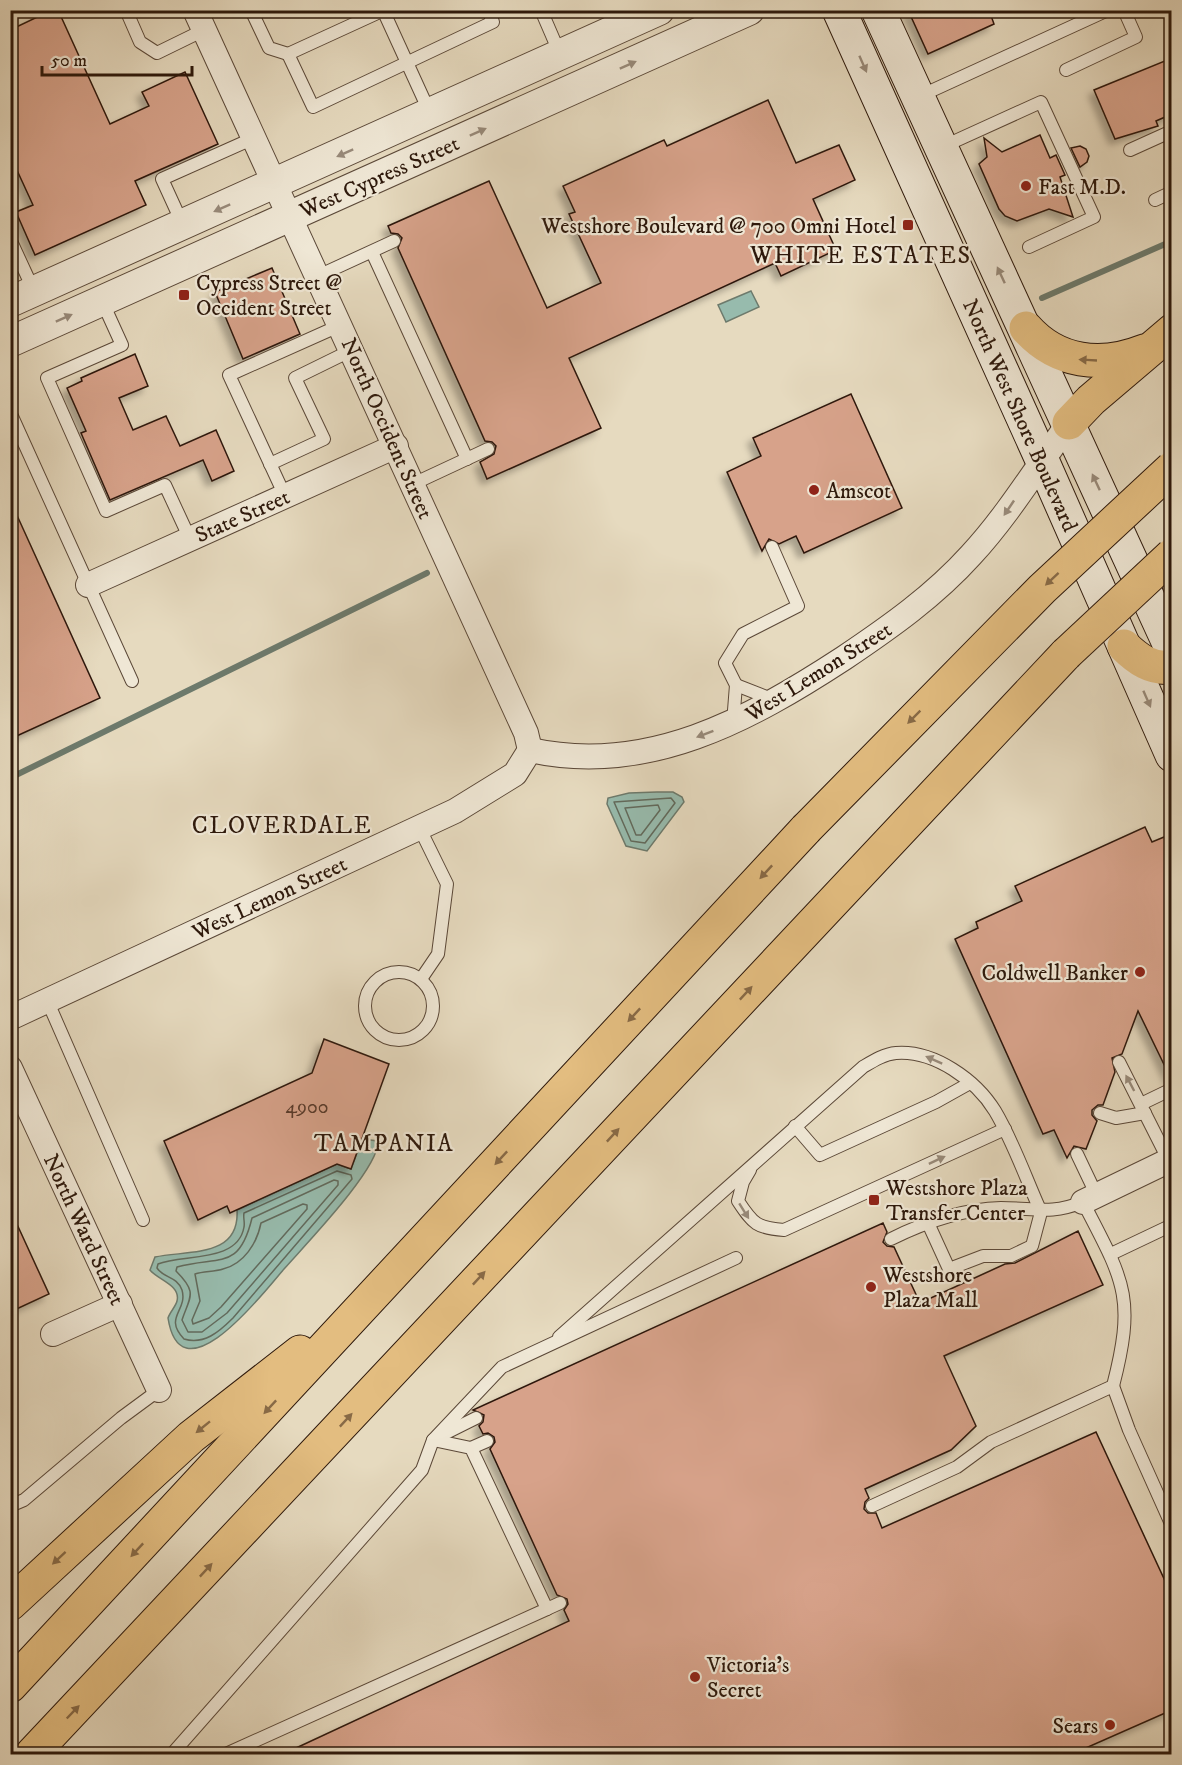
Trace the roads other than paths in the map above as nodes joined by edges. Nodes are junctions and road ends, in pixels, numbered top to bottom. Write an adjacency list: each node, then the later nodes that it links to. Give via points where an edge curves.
1 (126, 10): 12 (lane, via 140,42 157,53)
2 (251, 10): 13 (lane, via 269,48)
3 (488, 10): 15 (lane, via 493,22)
4 (541, 10): 14 (lane)
5 (659, 10): 14 (street, West Cypress Street)
6 (749, 10): 17 (street, West Cypress Street, one-way to 6)
7 (839, 10): 47 (main road, North West Shore Boulevard, one-way to 47)
8 (878, 10): 18 (main road, North West Shore Boulevard)
9 (1108, 10): 18 (lane)
10 (1124, 10): 16 (lane, via 1136,37)
11 (384, 11): 13 (lane); 15 (lane)
12 (199, 20): 21 (street, North Occident Street)
13 (288, 54): 15 (lane, via 313,107)
14 (560, 55): 17 (street); 19 (street, West Cypress Street)
15 (408, 64): 19 (lane)
16 (1066, 70)
17 (574, 89): 27 (street, West Cypress Street, one-way to 17)
18 (919, 96): 22 (main road, North West Shore Boulevard)
19 (431, 114): 24 (street, West Cypress Street, one-way to 24)
20 (1172, 131): 23 (lane)
21 (254, 138): 24 (street, North Occident Street); 28 (lane, via 162,179)
22 (942, 147): 31 (lane, via 1041,102 1094,217); 37 (main road, North West Shore Boulevard, one-way to 22)
23 (1130, 150)
24 (275, 184): 27 (street, North Occident Street); 28 (street, West Cypress Street, one-way to 28)
25 (1172, 192): 26 (lane)
26 (1155, 200)
27 (290, 216): 33 (street, North Occident Street); 35 (street, West Cypress Street)
28 (183, 225): 34 (street, West Cypress Street)
29 (10, 239): 34 (lane)
30 (394, 241): 32 (lane)
31 (1029, 247)
32 (372, 252): 33 (lane); 46 (lane)
33 (318, 276): 36 (street, North Occident Street)
34 (22, 297)
35 (102, 301): 39 (street, West Cypress Street, one-way to 35); 52 (lane, via 122,345 47,378 106,511 165,485)
36 (341, 325): 40 (street, North Occident Street); 48 (lane, via 229,375)
37 (1026, 328): 41 (highway, one-way to 37, via 1114,360 1075,359 1047,347); 43 (main road, North West Shore Boulevard)
38 (1172, 331): 41 (highway)
39 (10, 342)
40 (352, 350): 44 (street, North Occident Street); 48 (lane, via 295,378 324,439)
41 (1145, 351): 43 (highway)
42 (10, 412): 55 (lane)
43 (1069, 423): 47 (street, West Lemon Street); 57 (main road, North West Shore Boulevard, one-way to 43)
44 (396, 446): 50 (street, North Occident Street); 51 (street, State Street)
45 (488, 449): 46 (lane)
46 (467, 459): 50 (lane)
47 (1042, 460): 56 (main road, North West Shore Boulevard); 61 (street, West Lemon Street, one-way to 61, via 993,530 950,577 882,632)
48 (270, 464): 51 (lane)
49 (1172, 468): 88 (highway, one-way to 88, bridge, via 1042,589 806,829)
50 (413, 484): 63 (street, North Occident Street, via 526,733)
51 (285, 496): 52 (street, State Street)
52 (190, 539): 55 (street, State Street)
53 (772, 547): 60 (lane, via 798,606 743,634 725,663)
54 (1172, 555): 105 (highway, one-way to 54, bridge, via 1066,654)
55 (88, 585): 59 (lane)
56 (1124, 646): 58 (highway, via 1147,664); 64 (main road, North West Shore Boulevard, one-way to 64)
57 (1172, 650)
58 (1172, 667)
59 (132, 681)
60 (736, 685): 61 (lane); 62 (lane)
61 (776, 700): 62 (street, West Lemon Street)
62 (733, 723): 63 (street, West Lemon Street, one-way to 63, via 670,746 628,753 585,757)
63 (530, 750): 65 (street, West Lemon Street, via 515,774 455,811)
64 (1172, 754)
65 (419, 827): 66 (lane, via 447,884 438,954); 67 (street, West Lemon Street)
66 (421, 979): 66 (lane, via 411,974 388,973 370,988 365,1010 375,1031 396,1040 417,1035 425,1028 434,1008 428,987)
67 (47, 1000): 68 (street, West Lemon Street); 82 (lane)
68 (10, 1018)
69 (1119, 1062): 73 (lane, one-way to 69)
70 (10, 1068): 89 (street, North Ward Street)
71 (970, 1083): 75 (lane, via 819,1155); 75 (lane, one-way to 75, via 927,1057 894,1053 863,1067); 76 (lane, via 994,1109)
72 (1172, 1089): 73 (lane)
73 (1143, 1108): 74 (lane, via 1116,1119); 79 (lane)
74 (1100, 1113)
75 (795, 1126): 78 (lane)
76 (1005, 1129): 78 (lane, one-way to 76, via 743,1182 738,1201 751,1221 765,1229 784,1230); 81 (lane)
77 (1077, 1154): 80 (lane)
78 (758, 1159): 91 (lane)
79 (1170, 1160): 80 (street)
80 (1090, 1199): 81 (lane, via 1067,1209); 86 (lane)
81 (1041, 1212): 83 (lane, via 1001,1208 954,1214); 83 (lane, via 1032,1246 1011,1256 982,1256 949,1269)
82 (143, 1220)
83 (928, 1223): 85 (lane)
84 (1172, 1225): 86 (lane)
85 (891, 1239)
86 (1111, 1254): 92 (lane, via 1123,1285 1126,1308 1126,1332)
87 (736, 1258): 91 (lane)
88 (395, 1272): 102 (highway, one-way to 102, via 324,1335 190,1437); 104 (highway, one-way to 104)
89 (120, 1304): 90 (street); 93 (street, North Ward Street)
90 (53, 1335)
91 (550, 1346): 95 (lane, via 502,1367)
92 (1113, 1386): 99 (lane, via 991,1442 957,1467); 100 (lane)
93 (159, 1390): 98 (lane, via 24,1500)
94 (476, 1418): 95 (lane)
95 (433, 1440): 97 (lane); 106 (lane, via 422,1470)
96 (487, 1441): 97 (lane)
97 (471, 1448): 103 (lane)
98 (10, 1506)
99 (872, 1506)
100 (1170, 1518)
101 (560, 1603): 103 (lane)
102 (10, 1604)
103 (547, 1608): 107 (lane)
104 (10, 1686)
105 (32, 1755)
106 (172, 1755)
107 (226, 1755)

